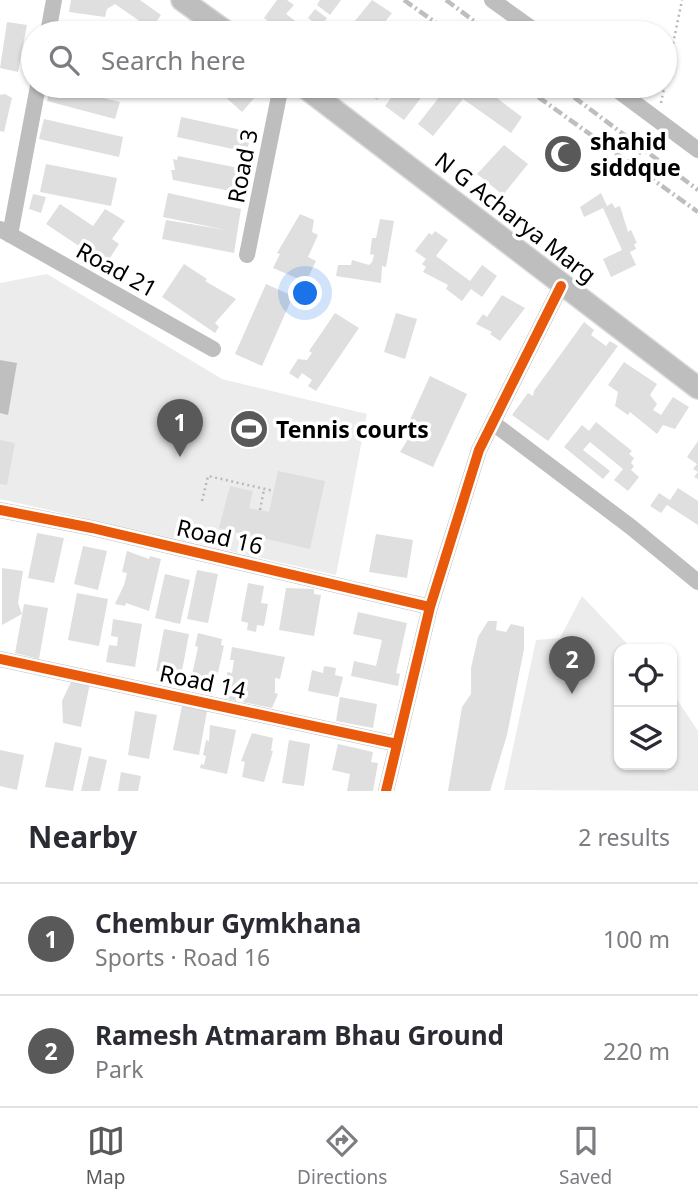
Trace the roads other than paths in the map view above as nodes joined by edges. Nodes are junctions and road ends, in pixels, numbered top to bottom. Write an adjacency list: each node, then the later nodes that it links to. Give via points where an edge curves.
1 (54, 0): 4 (street)
2 (182, 0): 5 (main road)
3 (492, 0): 6 (street)
4 (50, 21)
5 (211, 21)
6 (521, 21)
7 (35, 98): 12 (street)
8 (279, 98): 13 (street, Road 3)
9 (318, 98): 14 (main road, N G Acharya Marg)
10 (629, 98): 11 (street)
11 (698, 150)
12 (5, 232): 15 (street, Road 21)
13 (247, 255)
14 (561, 286): 16 (main road, N G Acharya Marg); 17 (street)
15 (213, 349)
16 (698, 388)
17 (493, 423): 19 (street); 20 (street, via 479,450)
18 (0, 510): 20 (street, Road 16)
19 (697, 578)
20 (430, 607): 22 (street)
21 (0, 659): 22 (street, Road 14)
22 (397, 744): 23 (street)
23 (386, 791)

